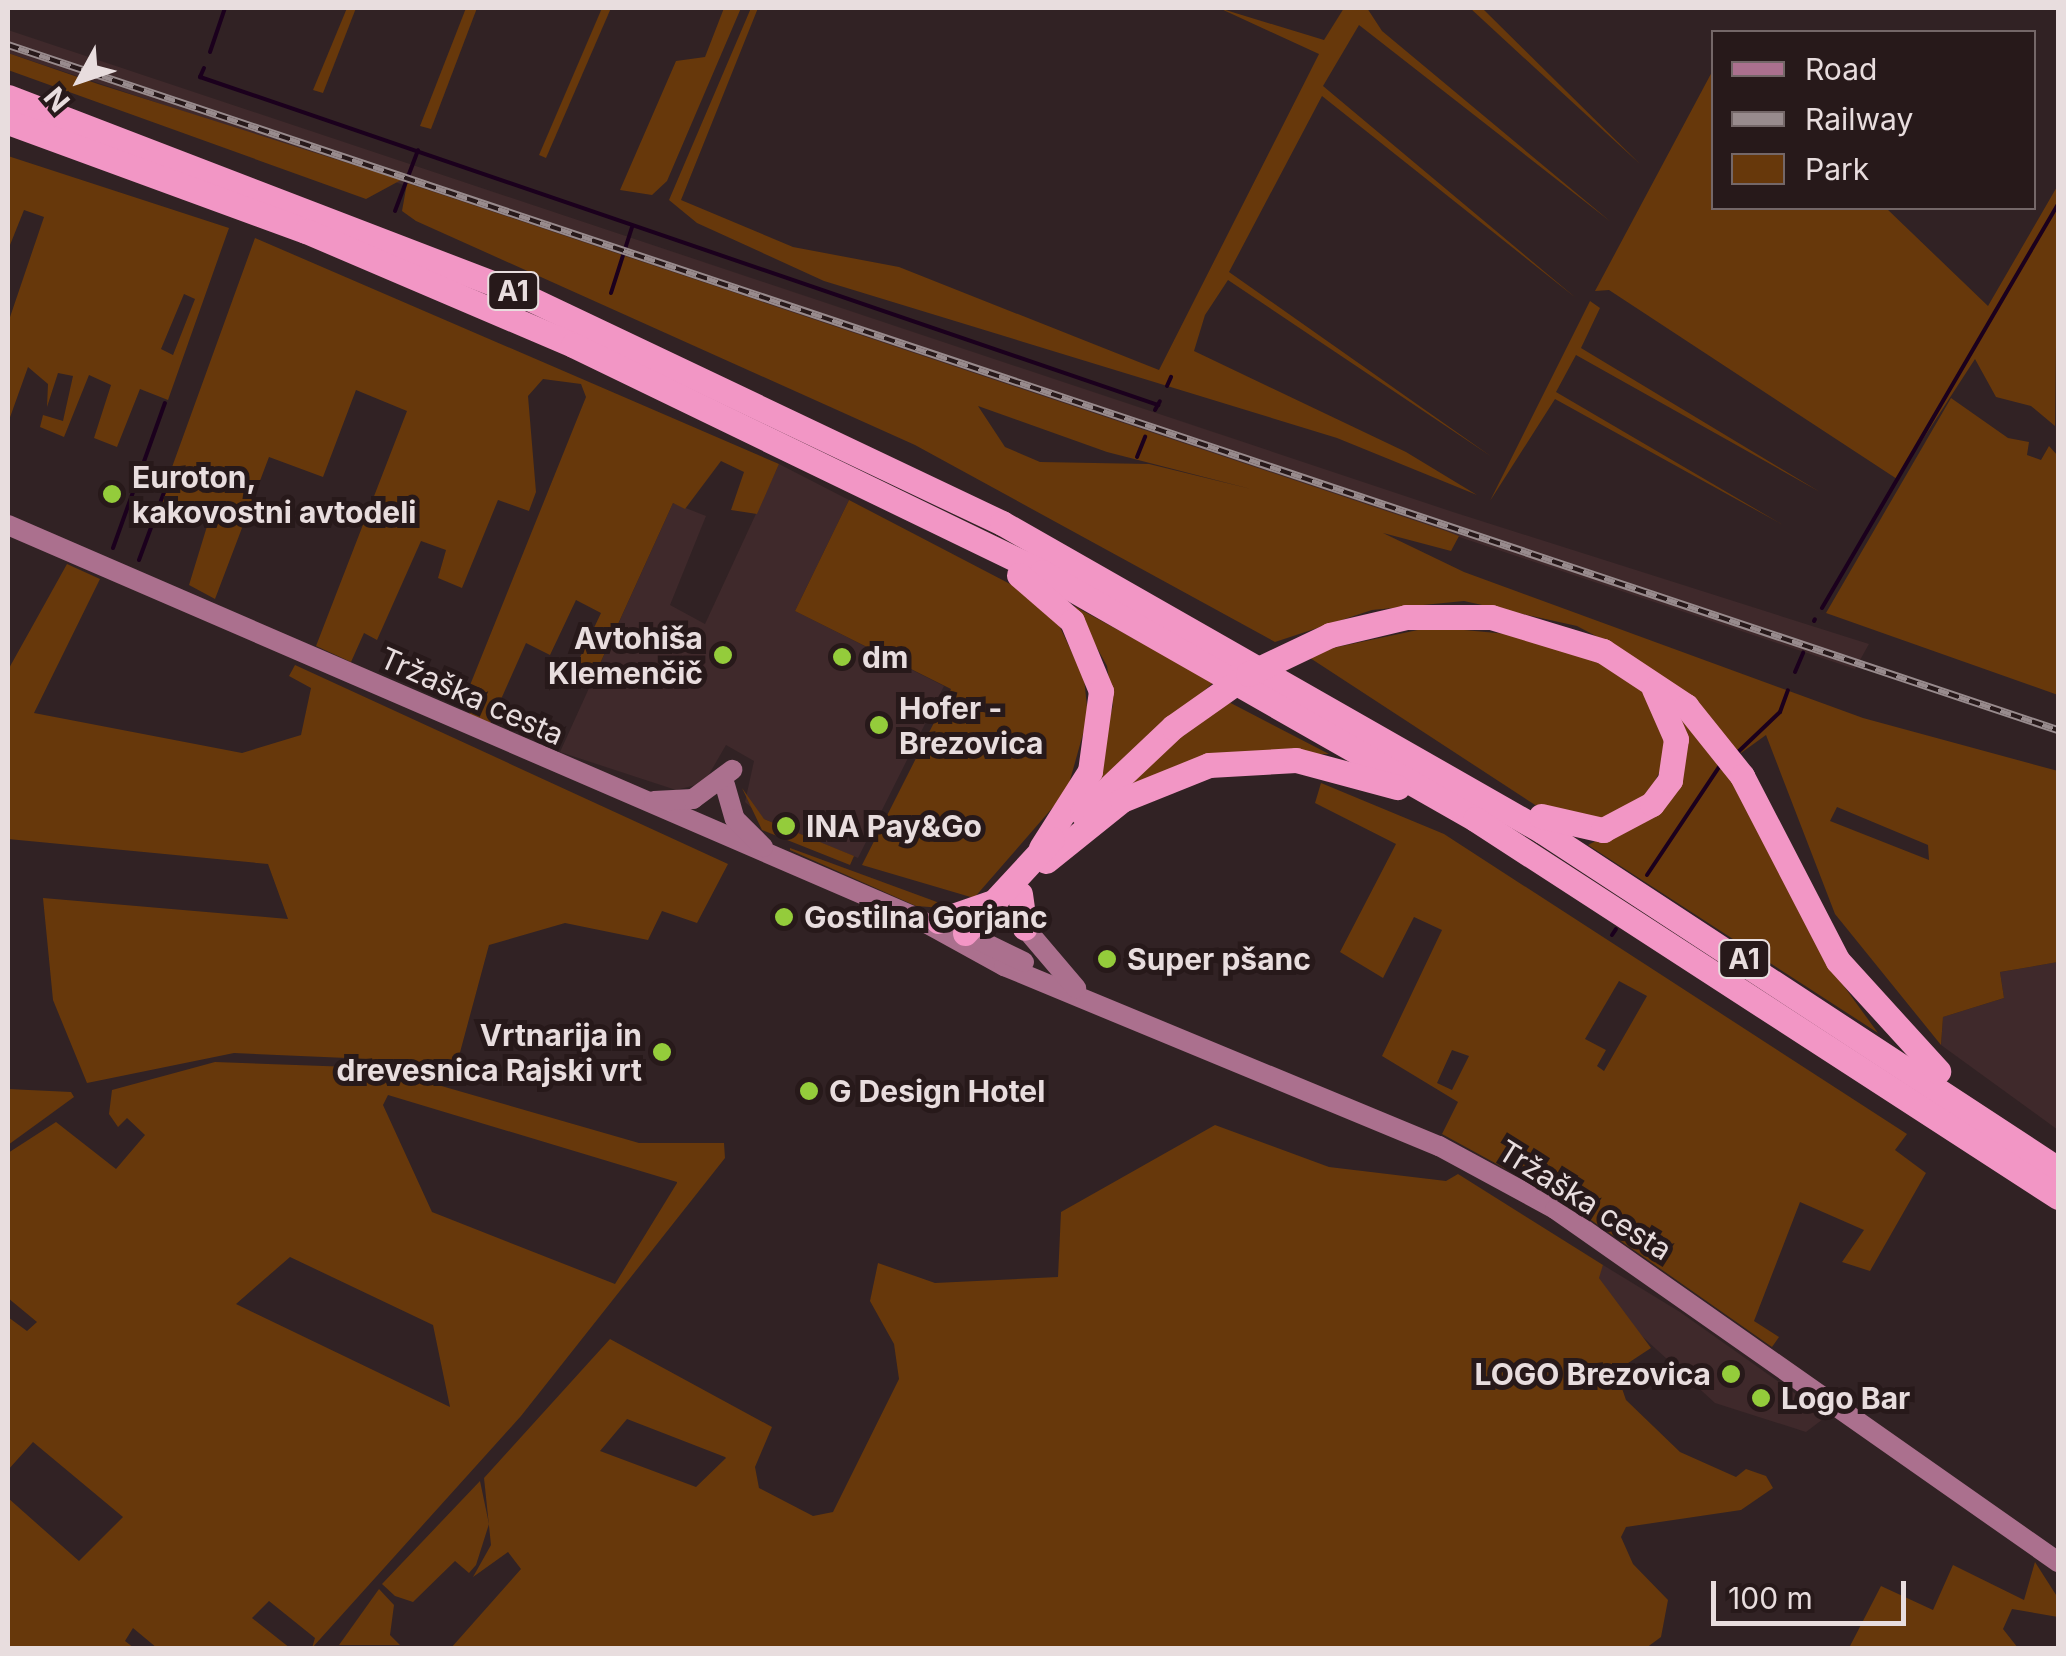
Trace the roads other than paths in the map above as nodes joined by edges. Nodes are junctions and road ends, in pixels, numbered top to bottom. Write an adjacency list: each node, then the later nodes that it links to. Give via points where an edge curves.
1 (8, 97): 6 (highway, A1, via 341,219 709,380 1119,586)
2 (8, 122): 3 (highway, A1, via 432,283)
3 (938, 519): 8 (highway, A1); 9 (highway, via 1061,608 1096,670 1096,755)
4 (8, 525): 7 (main road, Tržaška cesta)
5 (1632, 668): 6 (highway, via 1664,701 1676,739 1670,780 1643,813 1576,830); 9 (highway, bridge, via 1573,638 1491,617 1406,617 1330,635 1248,674 1173,727); 18 (highway, via 1686,706 1732,760 1838,961 1880,1014)
6 (1474, 790): 18 (highway, A1)
7 (637, 800): 10 (main road, Tržaška cesta); 10 (main road, via 693,799 729,778 740,827)
8 (1475, 819): 9 (highway, via 1346,768 1228,762 1133,794); 20 (highway, A1)
9 (1044, 854): 11 (highway); 12 (highway)
10 (780, 861): 13 (main road, Tržaška cesta)
11 (1020, 894): 14 (highway); 15 (highway)
12 (990, 902): 13 (highway); 15 (highway)
13 (927, 919): 15 (main road, Tržaška cesta); 16 (main road, Tržaška cesta, via 933,935)
14 (1025, 928): 17 (main road)
15 (973, 937): 16 (main road, Tržaška cesta)
16 (1032, 971): 17 (main road, Tržaška cesta)
17 (1078, 990): 21 (main road, Tržaška cesta, via 1440,1146 1555,1209)
18 (2010, 1135): 19 (highway, A1)
19 (2058, 1169)
20 (2058, 1198)
21 (2058, 1562)

